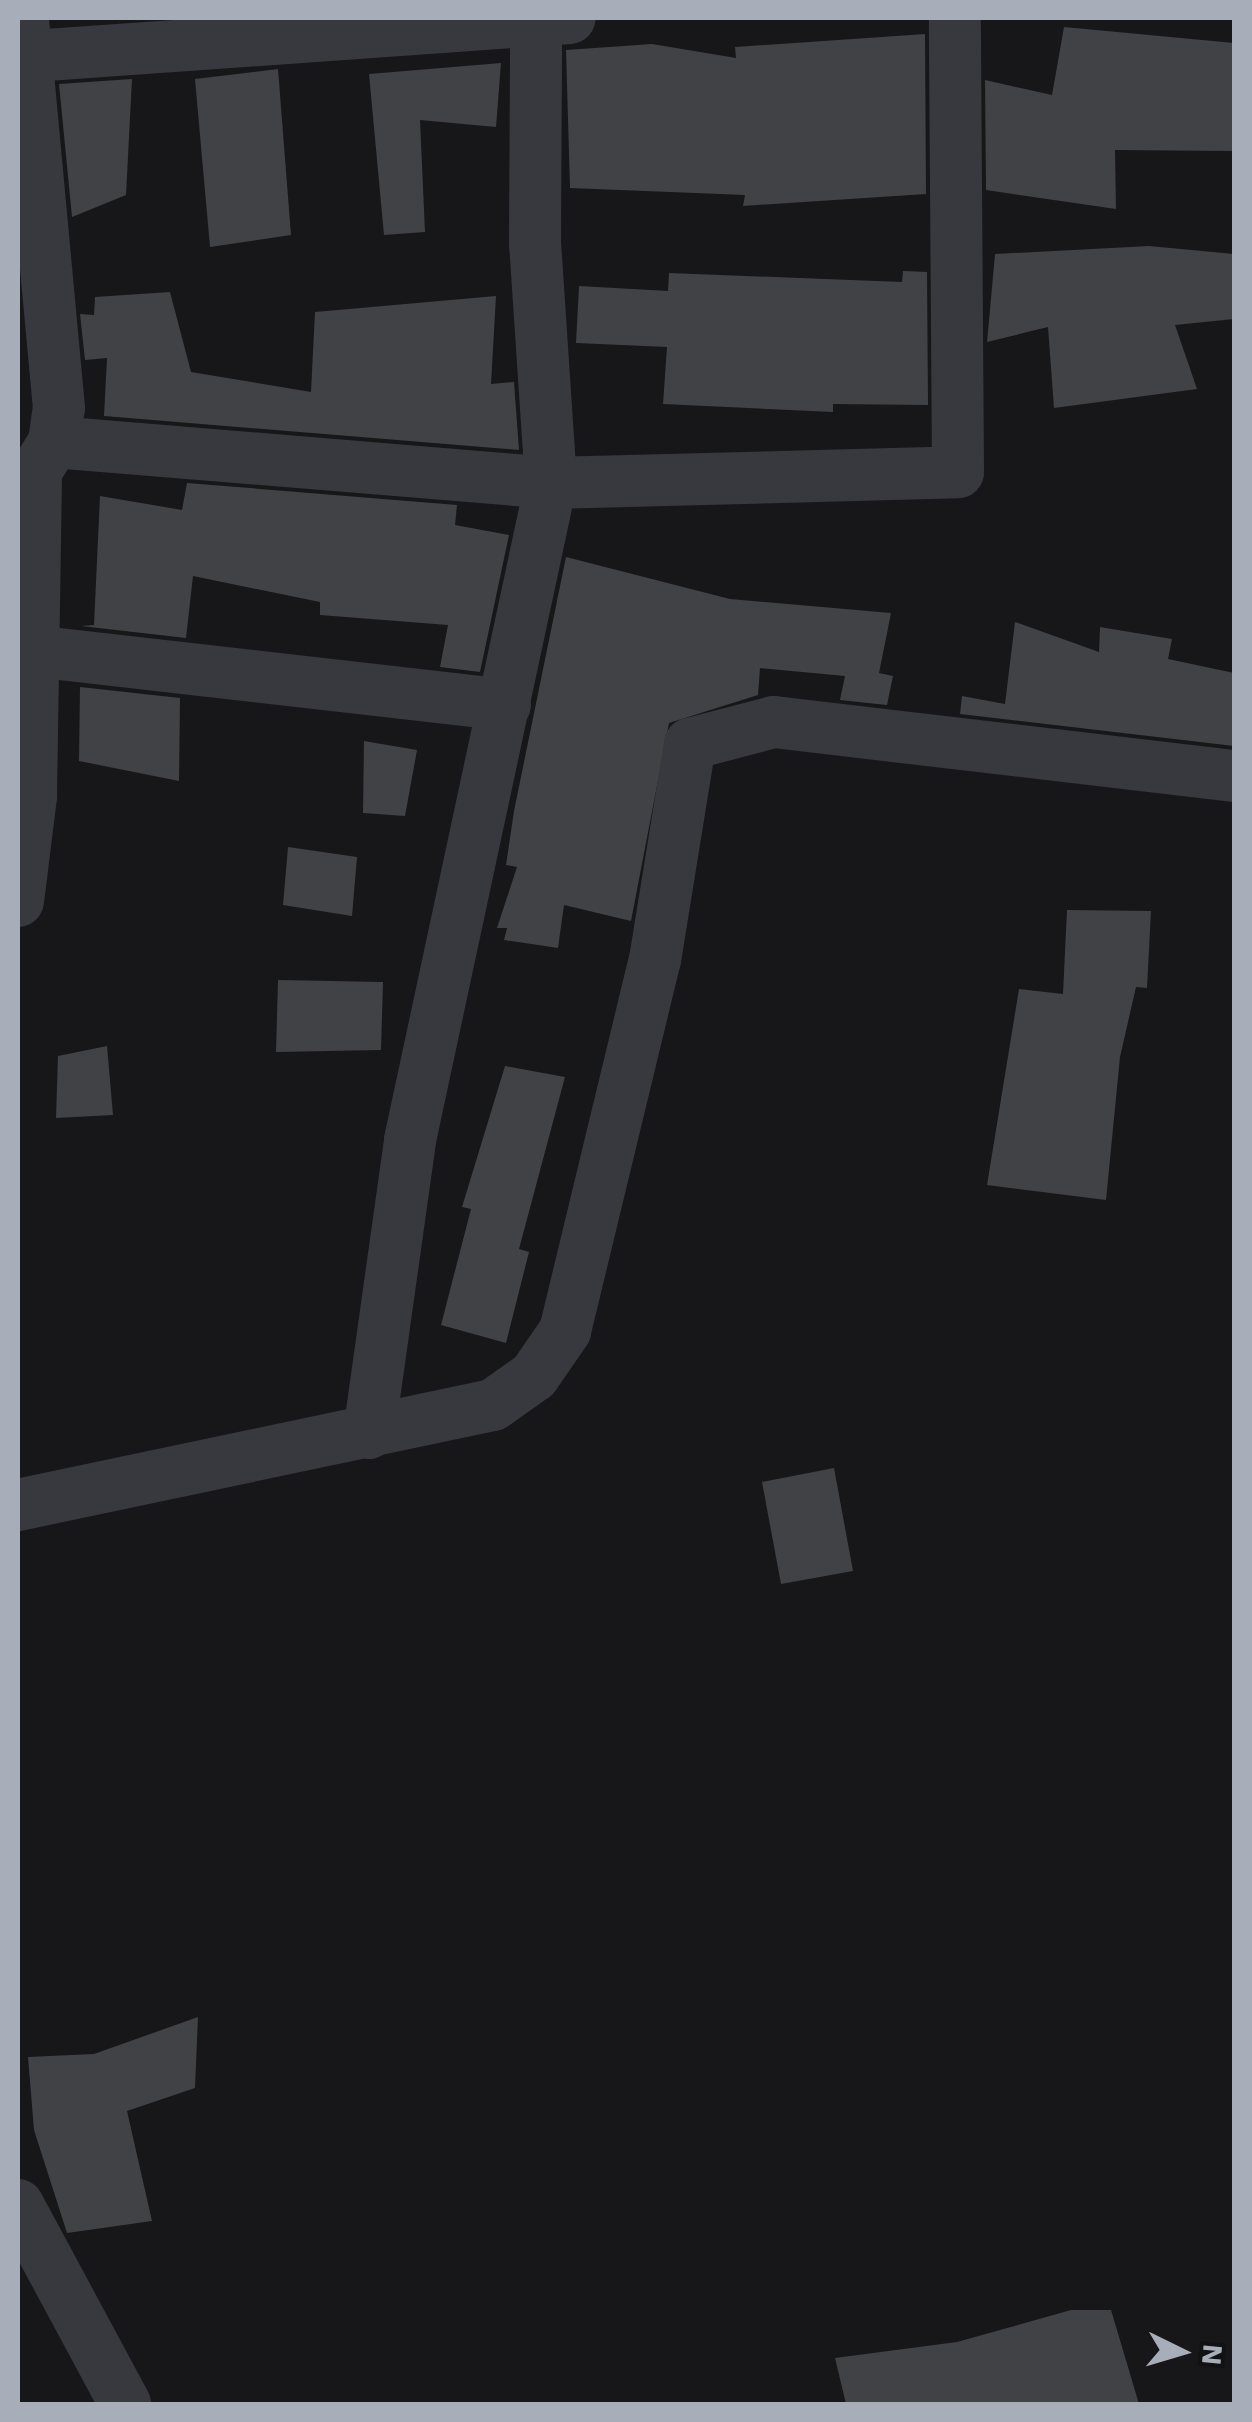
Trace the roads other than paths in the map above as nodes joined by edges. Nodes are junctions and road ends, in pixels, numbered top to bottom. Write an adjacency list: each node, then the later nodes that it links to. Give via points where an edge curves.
1 (548, 18): 3 (street); 5 (street, via 536,244)
2 (955, 18): 5 (street, via 958,472)
3 (21, 44): 4 (street, via 38,257 56,359)
4 (36, 464): 5 (street); 6 (street)
5 (551, 483): 7 (street)
6 (33, 652): 7 (street); 9 (street)
7 (504, 705): 10 (street, via 410,1140)
8 (1234, 776): 10 (street, via 774,722 690,744 654,960 564,1330 534,1376 493,1405)
9 (18, 901)
10 (369, 1433): 11 (street)
11 (18, 1505)
12 (18, 2205): 13 (street)
13 (125, 2404)

